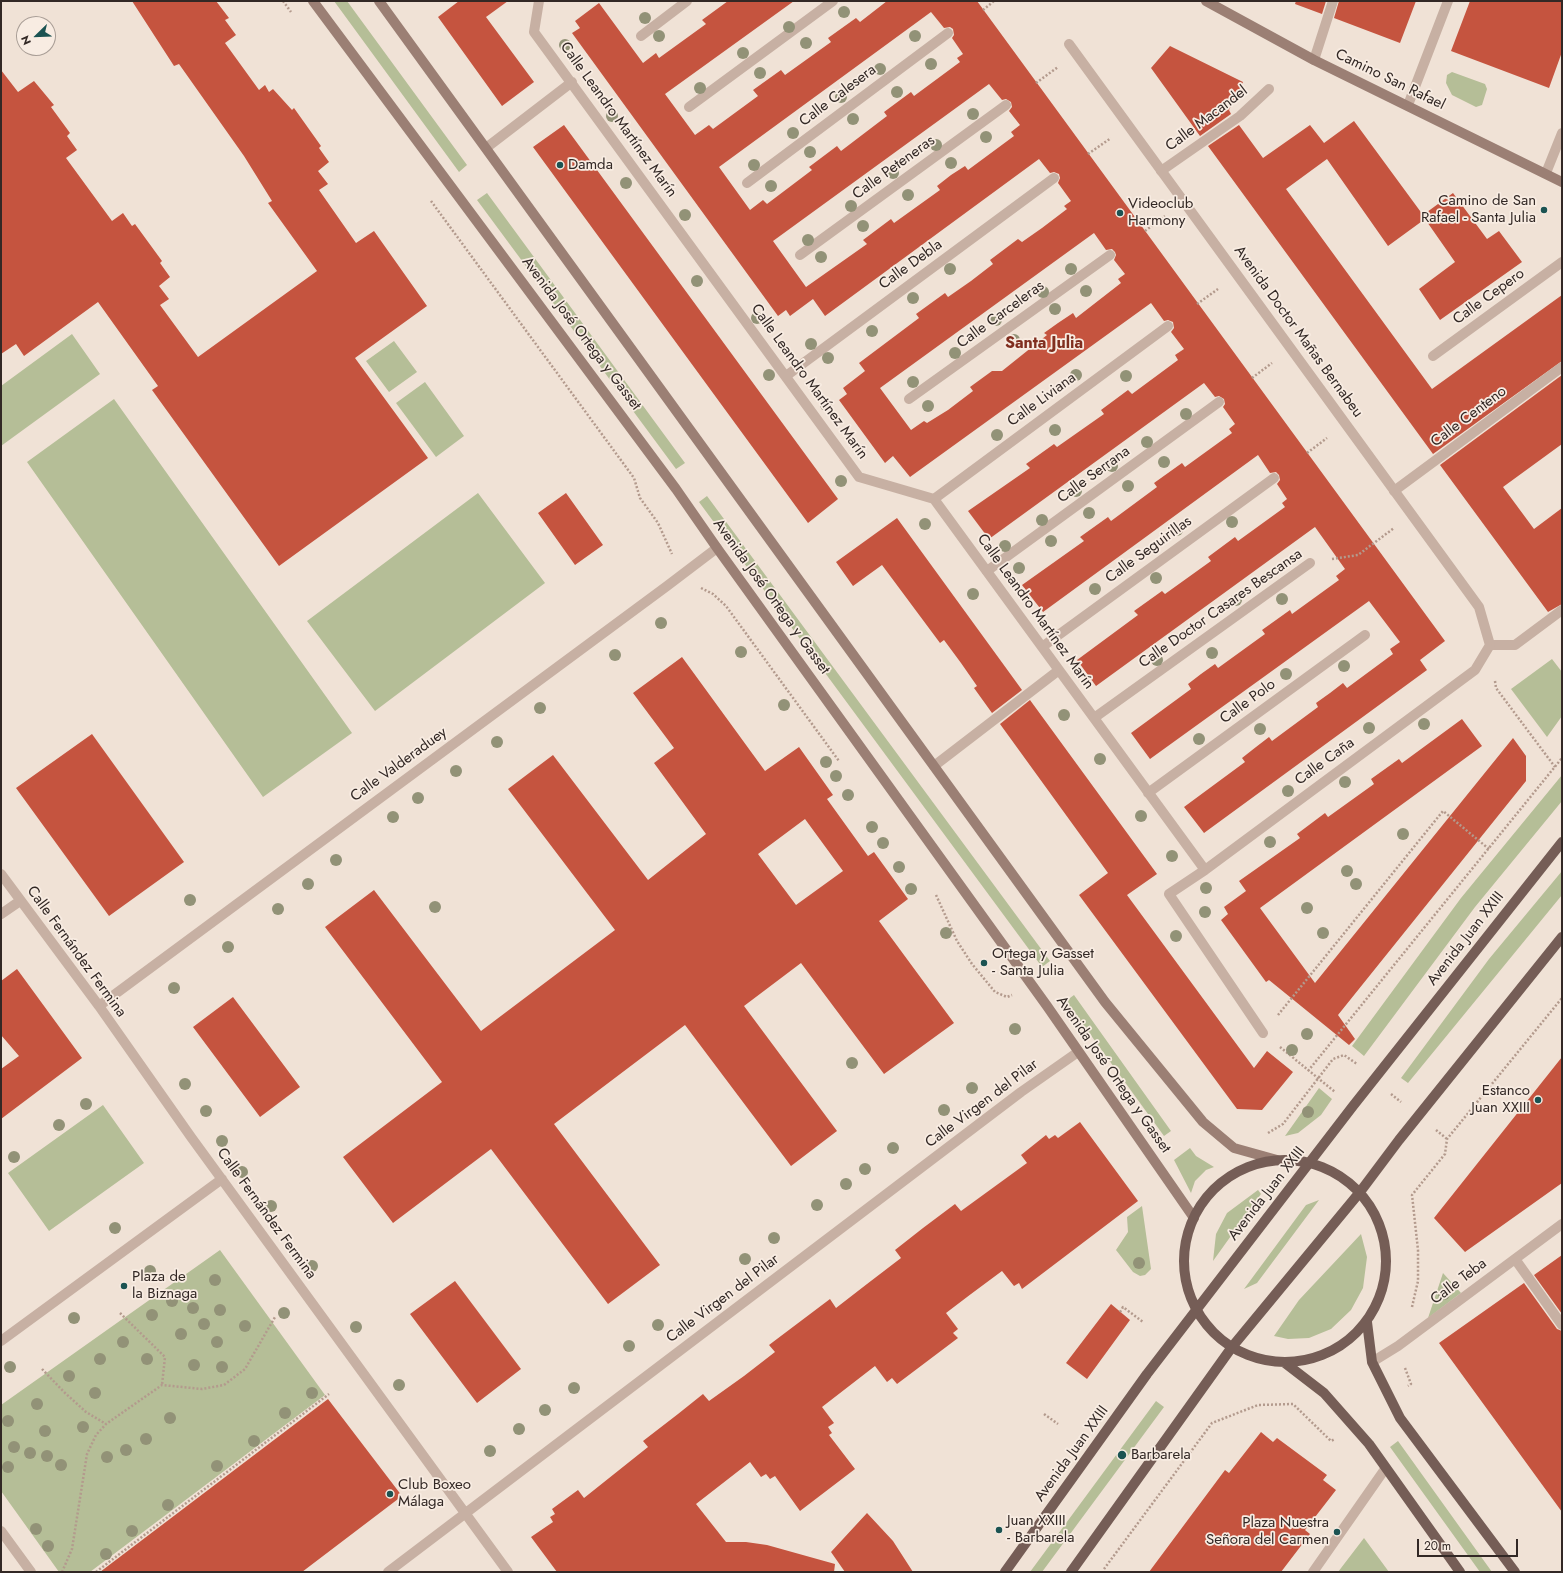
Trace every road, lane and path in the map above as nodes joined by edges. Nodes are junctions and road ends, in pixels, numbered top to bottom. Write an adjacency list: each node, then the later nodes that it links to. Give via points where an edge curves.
1 (314, 1): 40 (main road, Avenida José Ortega y Gasset)
2 (379, 1): 21 (main road, Avenida José Ortega y Gasset)
3 (539, 1): 15 (street, Calle Leandro Martínez Marín, via 534,32)
4 (687, 1): 12 (street)
5 (833, 1): 19 (street)
6 (994, 1): 10 (path)
7 (1206, 1): 14 (main road, Camino San Rafael)
8 (1332, 1): 14 (street)
9 (1448, 1): 18 (street)
10 (983, 10)
11 (948, 33): 26 (street, Calle Calesera)
12 (641, 36)
13 (1069, 44): 22 (street, Avenida Doctor Mañas Bernabeu)
14 (1314, 60): 18 (main road, Camino San Rafael)
15 (572, 82): 21 (street); 33 (street, Calle Leandro Martínez Marín)
16 (1269, 89): 22 (street, Calle Macandel, via 1240,116)
17 (1006, 105): 27 (street, Calle Peteneras)
18 (1408, 105): 23 (main road, Camino San Rafael)
19 (689, 107)
20 (1562, 133): 23 (street)
21 (486, 148): 50 (main road, Avenida José Ortega y Gasset)
22 (1161, 171): 37 (street, Avenida Doctor Mañas Bernabeu)
23 (1546, 173): 25 (main road, Camino San Rafael)
24 (1054, 178): 33 (street, Calle Debla)
25 (1562, 182)
26 (747, 183)
27 (800, 255)
28 (1110, 255): 34 (street, Calle Carceleras)
29 (1562, 262): 31 (street, Calle Cepero)
30 (1168, 326): 38 (street, Calle Liviana)
31 (1434, 356)
32 (1562, 366): 37 (street, Calle Centeno)
33 (786, 376): 38 (street, Calle Leandro Martínez Marín, via 859,477)
34 (909, 399)
35 (1219, 402): 42 (street, Calle Serrana)
36 (1274, 478): 46 (street, Calle Seguirillas)
37 (1394, 491): 39 (street, Avenida Doctor Mañas Bernabeu)
38 (934, 499): 42 (street, Calle Leandro Martínez Marín)
39 (1412, 515): 41 (path, Calle Doctor Casares Bescansa, via 1358,555); 45 (street, Avenida Doctor Mañas Bernabeu, via 1479,607)
40 (717, 548): 61 (street, Calle Valderaduey); 63 (main road, Avenida José Ortega y Gasset)
41 (1310, 562): 48 (street, Calle Doctor Casares Bescansa)
42 (987, 571): 46 (street, Calle Leandro Martínez Marín)
43 (1562, 610): 45 (street, via 1516,645)
44 (1365, 635): 52 (street, Calle Polo)
45 (1490, 645): 51 (path, via 1496,688); 55 (street, Calle Caña, via 1475,670)
46 (1042, 647): 47 (street, Calle Leandro Martínez Marín)
47 (1059, 670): 48 (street, Calle Leandro Martínez Marín); 50 (street)
48 (1094, 718): 52 (street, Calle Leandro Martínez Marín)
49 (1562, 758): 51 (path)
50 (934, 766): 66 (main road, Avenida José Ortega y Gasset, via 1105,1002 1203,1122 1234,1148)
51 (1555, 767): 54 (path)
52 (1148, 792): 55 (street, Calle Leandro Martínez Marín)
53 (1562, 842): 65 (main road, Avenida Juan XXIII)
54 (1489, 849): 62 (path, via 1443,811); 64 (path)
55 (1205, 870): 62 (street, Calle Caña, via 1169,894)
56 (1, 874): 57 (street, Calle Fernández Fermina)
57 (20, 901): 58 (street); 61 (street, Calle Fernández Fermina)
58 (1, 914)
59 (1562, 937): 69 (main road, via 1398,1140)
60 (1562, 998): 81 (path, via 1448,1139 1445,1154 1412,1195 1418,1250 1418,1280 1412,1307 1401,1330)
61 (98, 1006): 68 (street, Calle Fernández Fermina)
62 (1263, 1033): 64 (path)
63 (1078, 1052): 70 (main road, Avenida José Ortega y Gasset); 94 (street, Calle Virgen del Pilar, via 1021,1092)
64 (1308, 1071): 65 (path)
65 (1353, 1106): 67 (main road, Avenida Juan XXIII)
66 (1277, 1160): 67 (main road); 70 (main road, via 1251,1165 1228,1177 1208,1195)
67 (1310, 1162): 69 (main road, via 1337,1174); 73 (main road, Avenida Juan XXIII)
68 (222, 1179): 80 (street); 94 (street, Calle Fernández Fermina)
69 (1360, 1192): 78 (main road, via 1383,1233 1386,1280); 82 (main road)
70 (1194, 1218): 73 (main road, via 1185,1248 1186,1280)
71 (1562, 1224): 72 (street, Calle Teba)
72 (1515, 1259): 79 (street); 81 (street, Calle Teba)
73 (1197, 1310): 82 (main road, via 1212,1331); 101 (main road, Avenida Juan XXIII, via 1147,1374)
74 (1120, 1312): 77 (path, via 1123,1306)
75 (120, 1313): 86 (path, via 165,1357)
76 (275, 1317): 86 (path, via 245,1369 224,1385 202,1389)
77 (1143, 1322)
78 (1367, 1322): 83 (main road); 84 (main road, via 1350,1340 1331,1352 1308,1361)
79 (1562, 1325)
80 (1, 1341)
81 (1398, 1346): 83 (street, Calle Teba); 88 (path, via 1411,1384)
82 (1232, 1347): 84 (main road, via 1257,1359); 102 (main road)
83 (1372, 1362): 88 (main road)
84 (1285, 1363): 92 (main road, via 1324,1394)
85 (42, 1369): 90 (path, via 80,1407)
86 (162, 1385): 90 (path)
87 (330, 1394): 98 (path)
88 (1391, 1399): 106 (main road, via 1400,1418)
89 (1044, 1414): 91 (path)
90 (106, 1424): 97 (path, via 96,1436 87,1454 72,1549)
91 (1058, 1424)
92 (1352, 1426): 93 (main road); 103 (path, via 1331,1441 1293,1404 1258,1405 1212,1423)
93 (1385, 1469): 104 (street); 105 (main road)
94 (466, 1513): 99 (street, Calle Virgen del Pilar); 100 (street, Calle Fernández Fermina)
95 (1, 1531): 96 (street)
96 (31, 1572)
97 (62, 1572)
98 (96, 1572)
99 (388, 1572)
100 (508, 1572)
101 (1005, 1572)
102 (1071, 1572)
103 (1102, 1572)
104 (1313, 1572)
105 (1459, 1572)
106 (1515, 1572)

